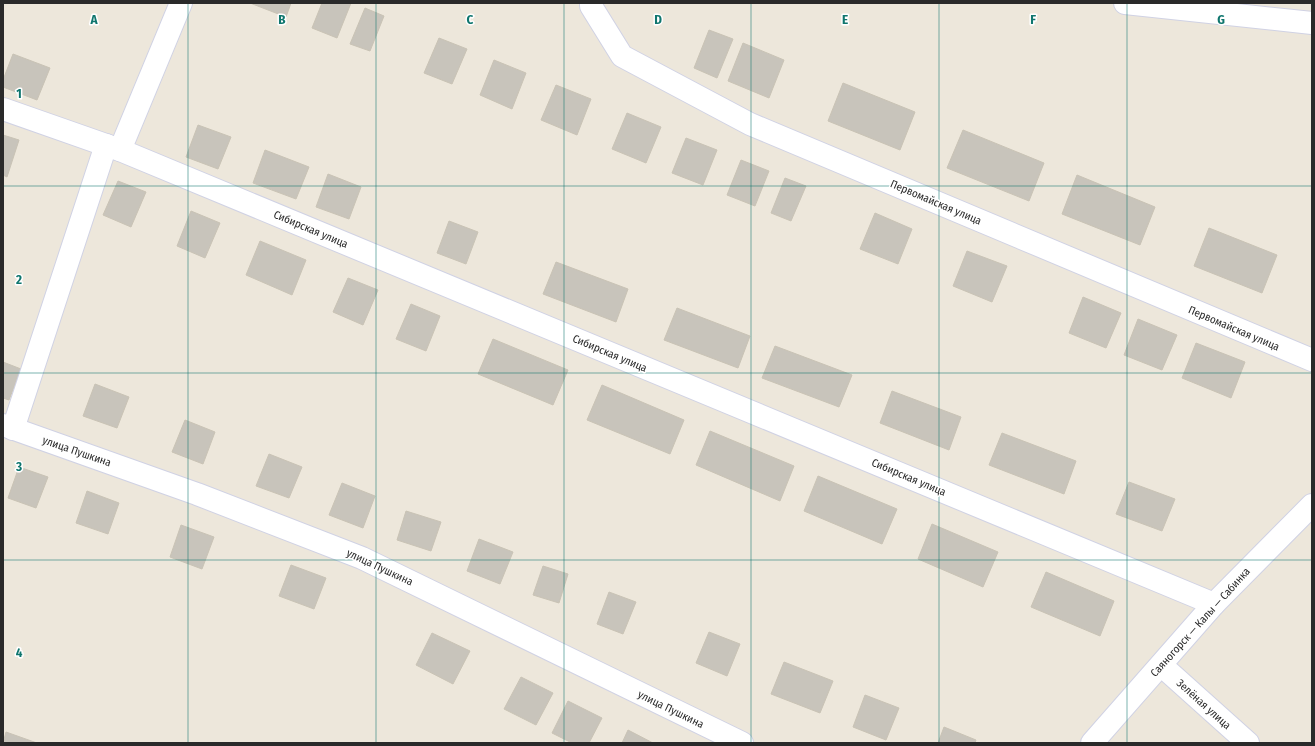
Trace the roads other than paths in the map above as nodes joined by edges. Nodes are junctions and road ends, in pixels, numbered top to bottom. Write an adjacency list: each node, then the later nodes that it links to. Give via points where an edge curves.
1 (182, 3): 6 (street)
2 (591, 3): 7 (street, Первомайская улица, via 622,56 750,124)
3 (1124, 3): 4 (street)
4 (1312, 23)
5 (3, 109): 6 (street, Сибирская улица)
6 (113, 147): 8 (street); 10 (street, Сибирская улица)
7 (1312, 360)
8 (8, 427): 12 (street, улица Пушкина, via 198,494 362,558)
9 (1312, 505): 10 (street, Саяногорск — Калы — Сабинка)
10 (1214, 604): 11 (street, Саяногорск — Калы — Сабинка)
11 (1161, 665): 13 (street, Саяногорск — Калы — Сабинка); 14 (street, Зелёная улица)
12 (742, 743)
13 (1092, 743)
14 (1248, 743)

